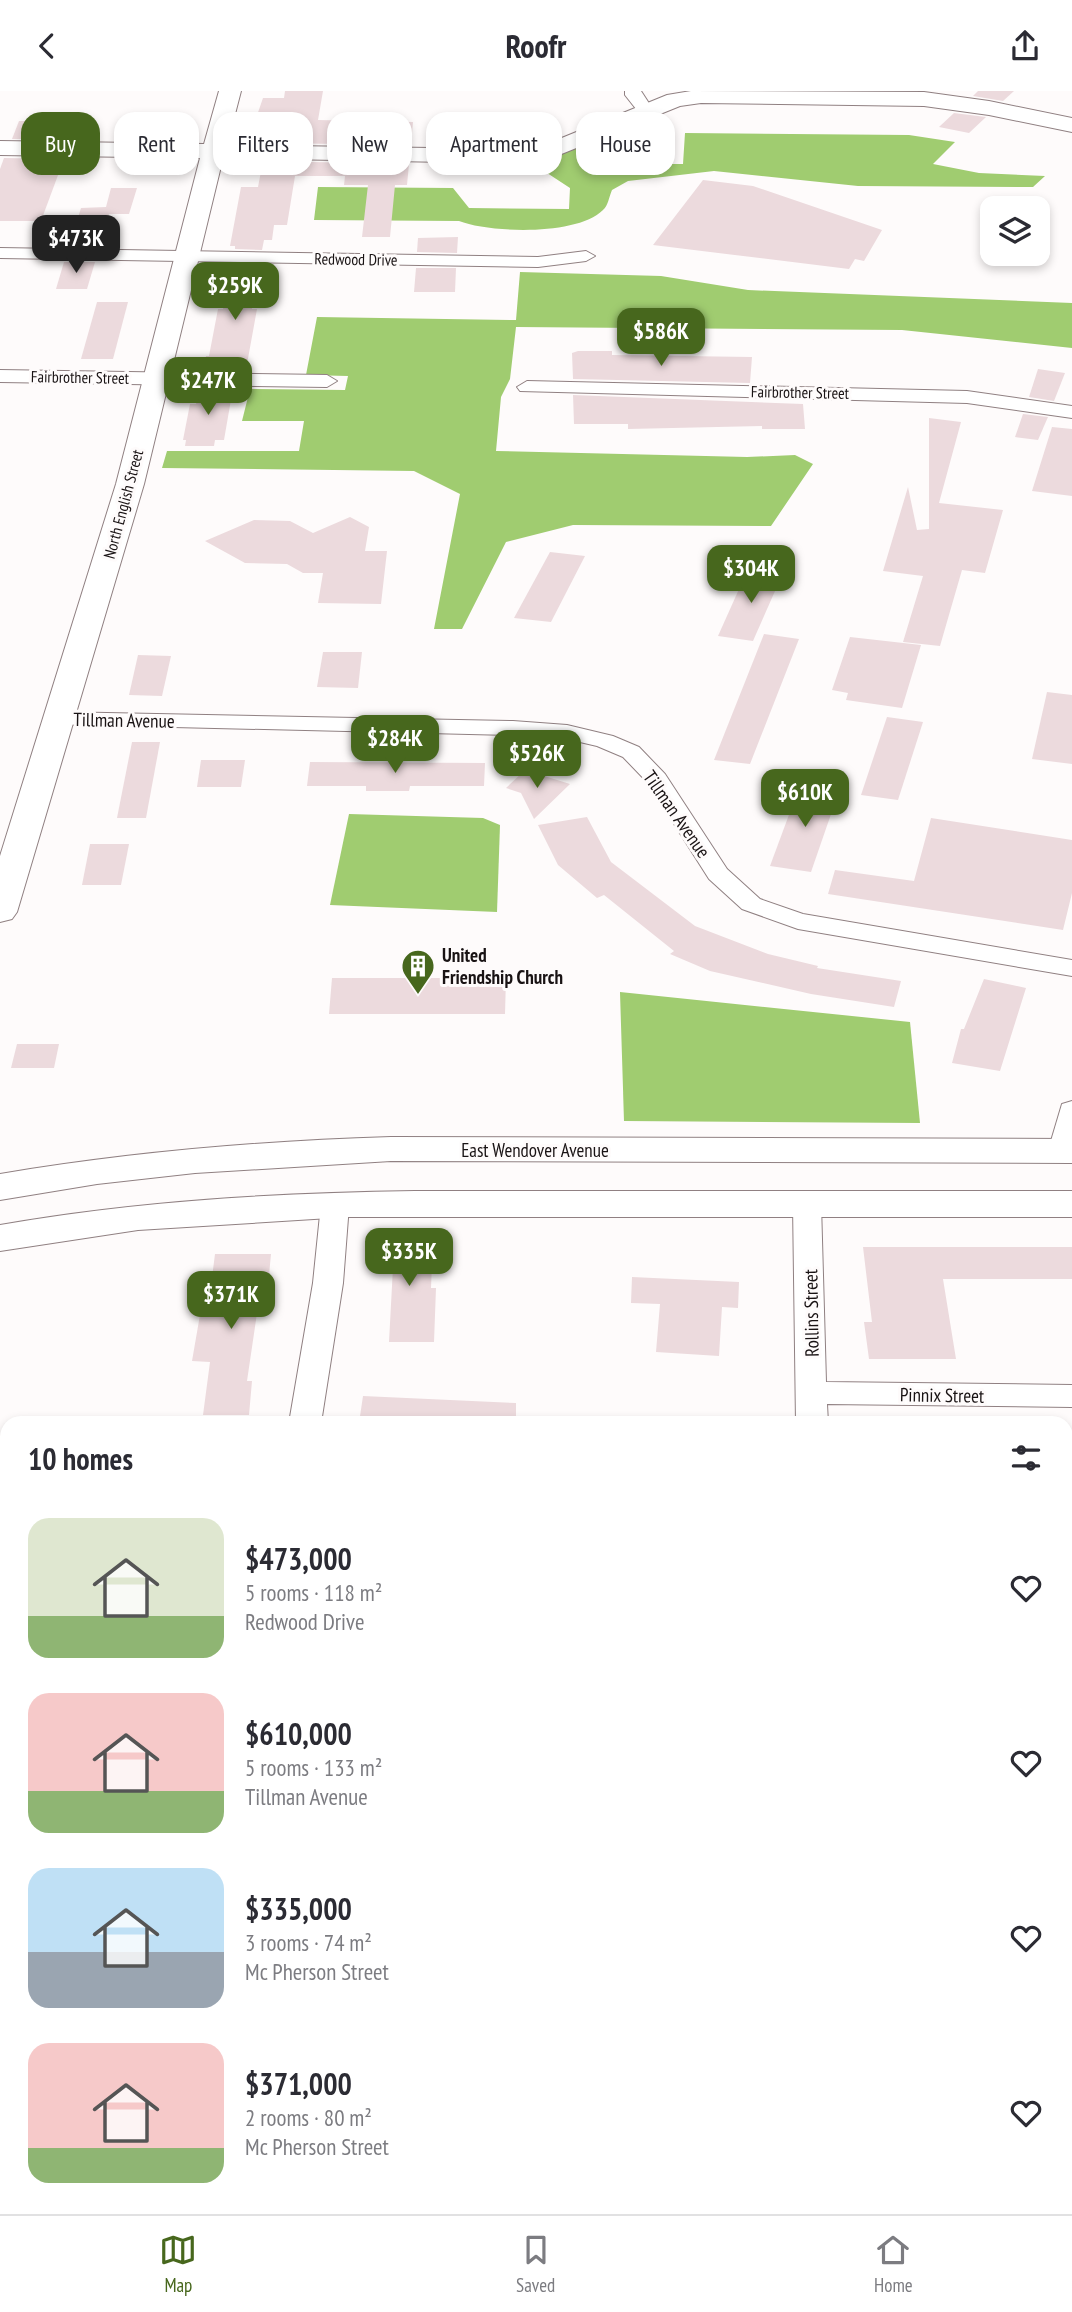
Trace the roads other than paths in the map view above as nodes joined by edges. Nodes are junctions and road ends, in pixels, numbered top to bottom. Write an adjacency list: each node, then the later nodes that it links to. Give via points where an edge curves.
1 (230, 91): 7 (main road, North English Street)
2 (634, 91): 4 (street)
3 (923, 95): 4 (main road, via 710,95 675,100); 5 (main road)
4 (646, 111): 7 (main road, via 551,150 521,155)
5 (1072, 125)
6 (0, 148): 7 (main road)
7 (211, 151): 9 (main road, North English Street)
8 (0, 253): 9 (street, Redwood Drive)
9 (185, 256): 10 (street, Redwood Drive, via 538,262); 12 (main road, North English Street)
10 (586, 256)
11 (0, 376): 12 (street, Fairbrother Street)
12 (156, 378): 13 (street, Fairbrother Street); 16 (main road, North English Street, via 130,484)
13 (327, 381)
14 (527, 387): 15 (street, Fairbrother Street, via 967,397)
15 (1072, 412)
16 (57, 719): 17 (main road, North English Street); 18 (street, Tillman Avenue, via 513,728 567,732 605,741 631,752 657,779 719,874 751,904 798,921)
17 (0, 912)
18 (1072, 968)
19 (1072, 1110): 20 (street)
20 (1067, 1151): 21 (main road, East Wendover Avenue, via 306,1151 156,1162)
21 (0, 1188)
22 (807, 1204): 23 (main road); 24 (main road); 27 (street, Rollins Street)
23 (1072, 1204)
24 (335, 1205): 25 (main road, via 175,1213); 28 (street, via 328,1283)
25 (0, 1238)
26 (1072, 1396): 27 (street, Pinnix Street)
27 (812, 1408)
28 (306, 1416)

